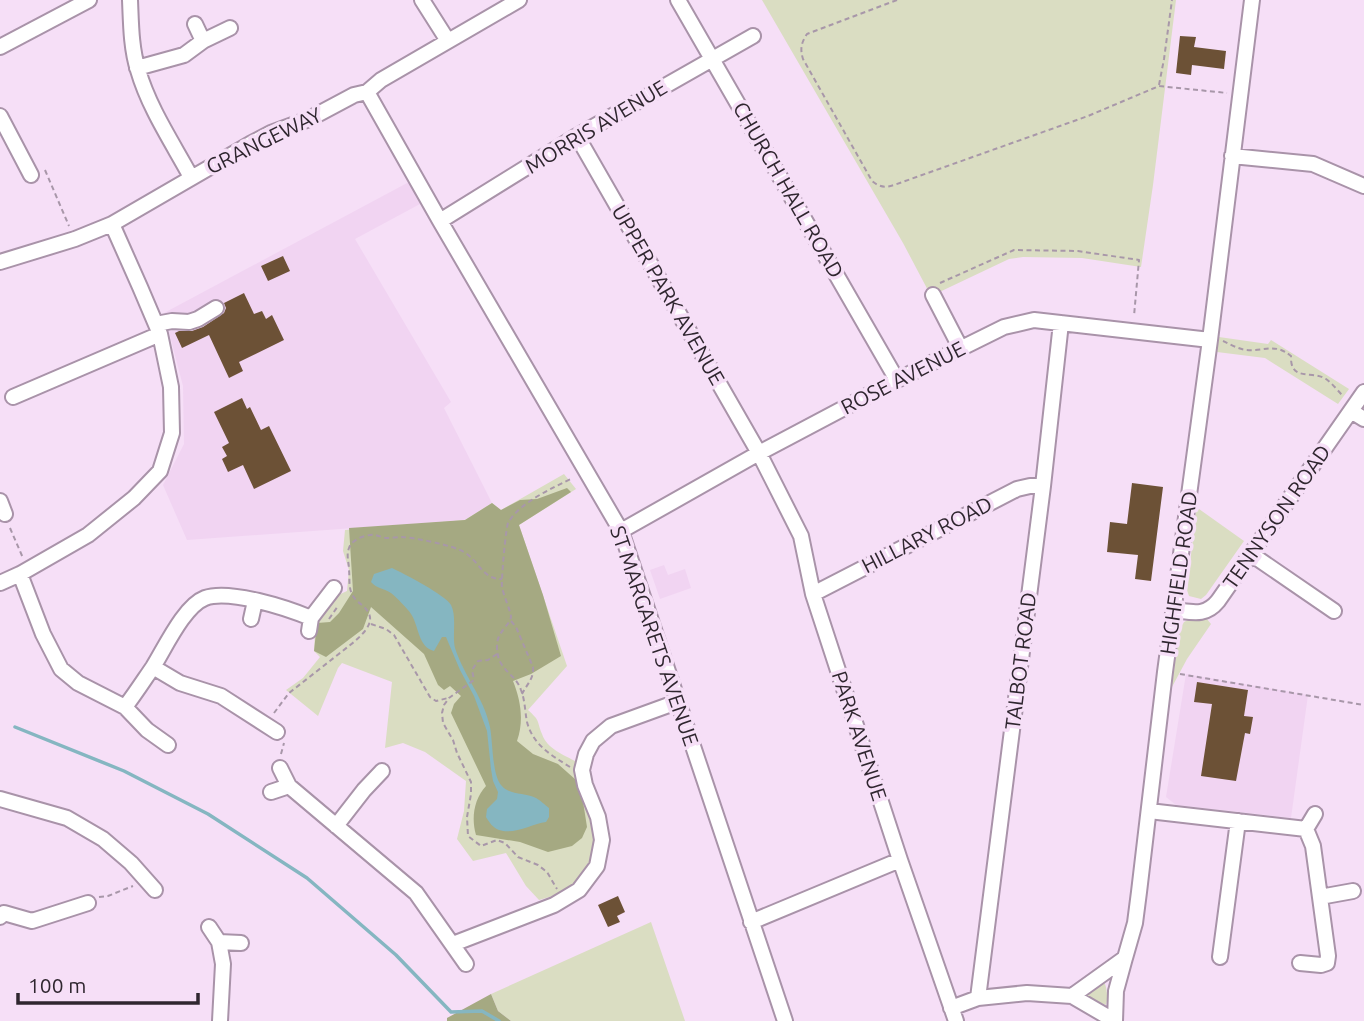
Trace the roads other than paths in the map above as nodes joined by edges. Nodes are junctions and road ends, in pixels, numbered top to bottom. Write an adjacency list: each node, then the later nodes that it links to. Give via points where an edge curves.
1 (89, 0): 12 (street)
2 (130, 0): 14 (street)
3 (422, 0): 11 (street)
4 (519, 0): 11 (street, GRANGEWAY)
5 (678, 0): 13 (street, CHURCH HALL ROAD)
6 (1252, 0): 18 (street, HIGHFIELD ROAD)
7 (195, 24): 10 (street)
8 (230, 28): 10 (street)
9 (753, 36): 13 (street, MORRIS AVENUE)
10 (203, 41): 14 (street, via 184,55)
11 (449, 41): 15 (street, GRANGEWAY)
12 (0, 47)
13 (713, 59): 17 (street, MORRIS AVENUE); 31 (street, CHURCH HALL ROAD)
14 (137, 68): 20 (street)
15 (368, 92): 20 (street, GRANGEWAY, via 271,133); 22 (street, ST MARGARETS AVENUE)
16 (0, 116): 19 (street)
17 (577, 136): 22 (street, MORRIS AVENUE); 35 (street, UPPER PARK AVENUE)
18 (1232, 156): 21 (street, via 1312,164); 29 (street, HIGHFIELD ROAD)
19 (31, 175)
20 (191, 177): 23 (street, GRANGEWAY)
21 (1364, 186)
22 (440, 221): 37 (street, ST MARGARETS AVENUE)
23 (112, 224): 24 (street, GRANGEWAY); 28 (street)
24 (0, 262)
25 (933, 295): 30 (street)
26 (216, 308): 28 (street, via 198,319 173,321)
27 (1061, 323): 29 (street, ROSE AVENUE); 30 (street, ROSE AVENUE, via 1034,320 1004,327); 36 (street, TALBOT ROAD)
28 (158, 329): 32 (street); 39 (street, via 171,387 173,433 160,471 88,535)
29 (1210, 340): 44 (street, HIGHFIELD ROAD)
30 (961, 349): 31 (street, ROSE AVENUE)
31 (897, 380): 35 (street, ROSE AVENUE)
32 (13, 397)
33 (1357, 403): 34 (street); 38 (street, TENNYSON ROAD)
34 (1364, 419)
35 (759, 453): 37 (street, ROSE AVENUE); 42 (street, PARK AVENUE, via 801,537)
36 (1043, 486): 42 (street, HILLARY ROAD, via 1017,489); 78 (street, TALBOT ROAD)
37 (621, 531): 48 (street, ST MARGARETS AVENUE)
38 (1251, 554): 44 (street, TENNYSON ROAD, via 1208,611); 45 (street)
39 (25, 572): 40 (street); 49 (street, via 43,634 61,669)
40 (0, 583)
41 (334, 588): 43 (street, via 310,624 284,608)
42 (813, 594): 62 (street, PARK AVENUE)
43 (255, 601): 46 (street); 47 (street, via 219,595 203,599 184,615)
44 (1174, 610): 57 (street, HIGHFIELD ROAD)
45 (1334, 611)
46 (251, 619)
47 (153, 667): 49 (street); 50 (street, via 180,683 221,696)
48 (677, 702): 68 (street, ST MARGARETS AVENUE); 72 (street, via 611,726 586,754 582,770 602,840 597,866 579,890 554,905)
49 (125, 708): 51 (street)
50 (271, 728)
51 (168, 745)
52 (280, 768): 54 (street)
53 (382, 771): 60 (street)
54 (289, 786): 55 (street); 60 (street)
55 (271, 792)
56 (0, 799): 63 (street, via 67,818 103,839)
57 (1149, 811): 59 (street); 74 (street, HIGHFIELD ROAD, via 1135,923)
58 (1315, 814): 61 (street)
59 (1238, 821): 61 (street); 73 (street)
60 (336, 826): 72 (street, via 416,892)
61 (1306, 829): 65 (street)
62 (900, 860): 68 (street); 79 (street, PARK AVENUE)
63 (151, 886)
64 (1353, 891): 65 (street)
65 (1320, 897): 75 (street, via 1327,963)
66 (88, 903): 67 (street, via 32,921 4,913)
67 (0, 917)
68 (751, 922): 81 (street, ST MARGARETS AVENUE)
69 (209, 927): 70 (street)
70 (219, 942): 71 (street); 80 (street, via 223,964)
71 (241, 943)
72 (453, 944): 76 (street)
73 (1220, 957)
74 (1125, 958): 77 (street); 82 (street, HIGHFIELD ROAD, via 1116,991)
75 (1300, 963)
76 (466, 964)
77 (1072, 996): 78 (street, via 1027,993); 82 (street)
78 (978, 998): 79 (street)
79 (953, 1014)
80 (220, 1021)
81 (785, 1021)
82 (1115, 1021)

